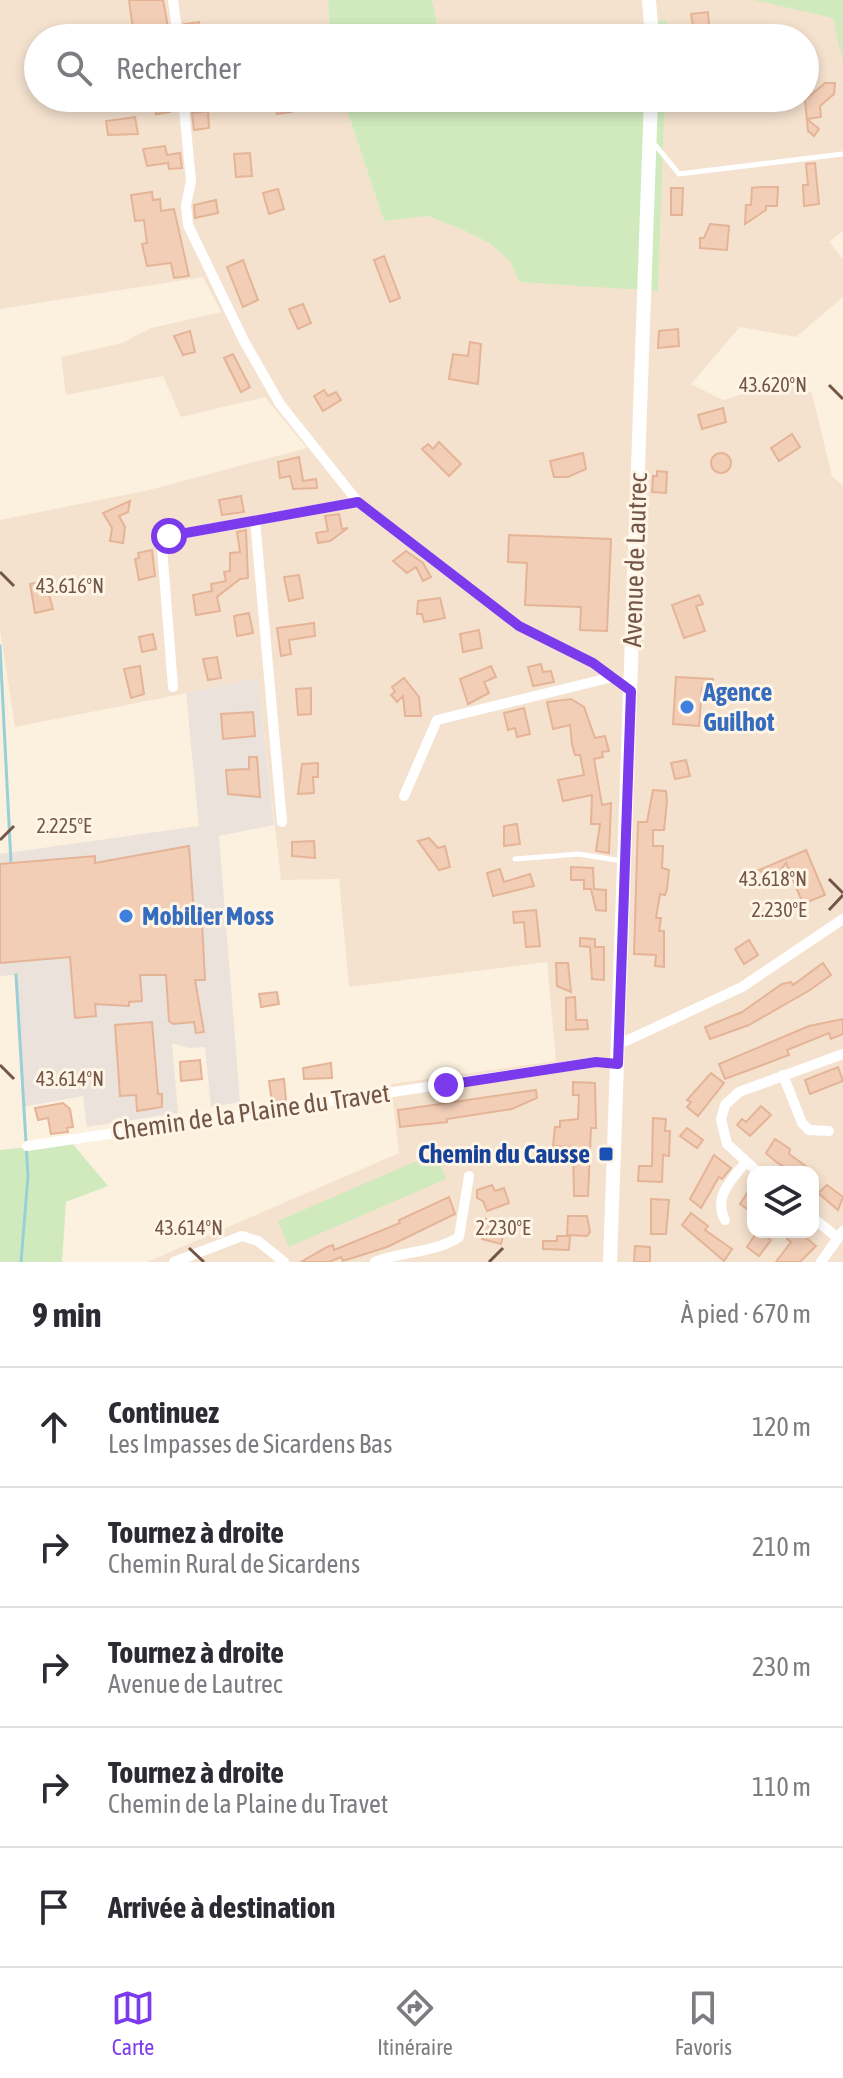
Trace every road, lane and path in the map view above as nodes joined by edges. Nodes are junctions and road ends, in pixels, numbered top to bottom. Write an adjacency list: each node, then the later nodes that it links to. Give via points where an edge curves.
1 (173, 0): 3 (street)
2 (649, 0): 4 (main road)
3 (176, 24)
4 (651, 24)
5 (184, 112): 9 (street, via 191,181 188,225 280,404)
6 (651, 112): 7 (main road, Avenue de Lautrec)
7 (651, 140): 8 (lane, via 679,174); 13 (main road, Avenue de Lautrec)
8 (843, 154)
9 (358, 502): 10 (street); 11 (street, via 519,626)
10 (255, 520): 12 (street, via 169,536 162,548); 15 (street)
11 (613, 677): 13 (street); 14 (street, via 437,720)
12 (173, 687)
13 (631, 691): 17 (main road, Avenue de Lautrec)
14 (404, 796)
15 (282, 822)
16 (515, 859): 17 (lane, via 579,854)
17 (624, 861): 19 (main road, Avenue de Lautrec)
18 (843, 919): 19 (street, via 717,1001)
19 (619, 1041): 21 (main road, Avenue de Lautrec)
20 (843, 1054): 22 (street)
21 (618, 1064): 24 (street, Chemin de la Plaine du Travet, via 596,1062); 34 (main road, Avenue de Lautrec)
22 (783, 1075): 23 (street, via 802,1123 809,1130); 25 (street, via 739,1092 725,1105 722,1134)
23 (829, 1131)
24 (27, 1146)
25 (746, 1162): 26 (street); 28 (street, via 721,1195 719,1209)
26 (751, 1166)
27 (469, 1176): 33 (street, via 461,1235 436,1248 400,1252)
28 (725, 1220)
29 (819, 1222): 30 (street)
30 (841, 1235): 35 (street)
31 (174, 1262): 32 (street, via 242,1236 258,1241)
32 (284, 1262)
33 (375, 1262)
34 (610, 1262)
35 (821, 1262)

